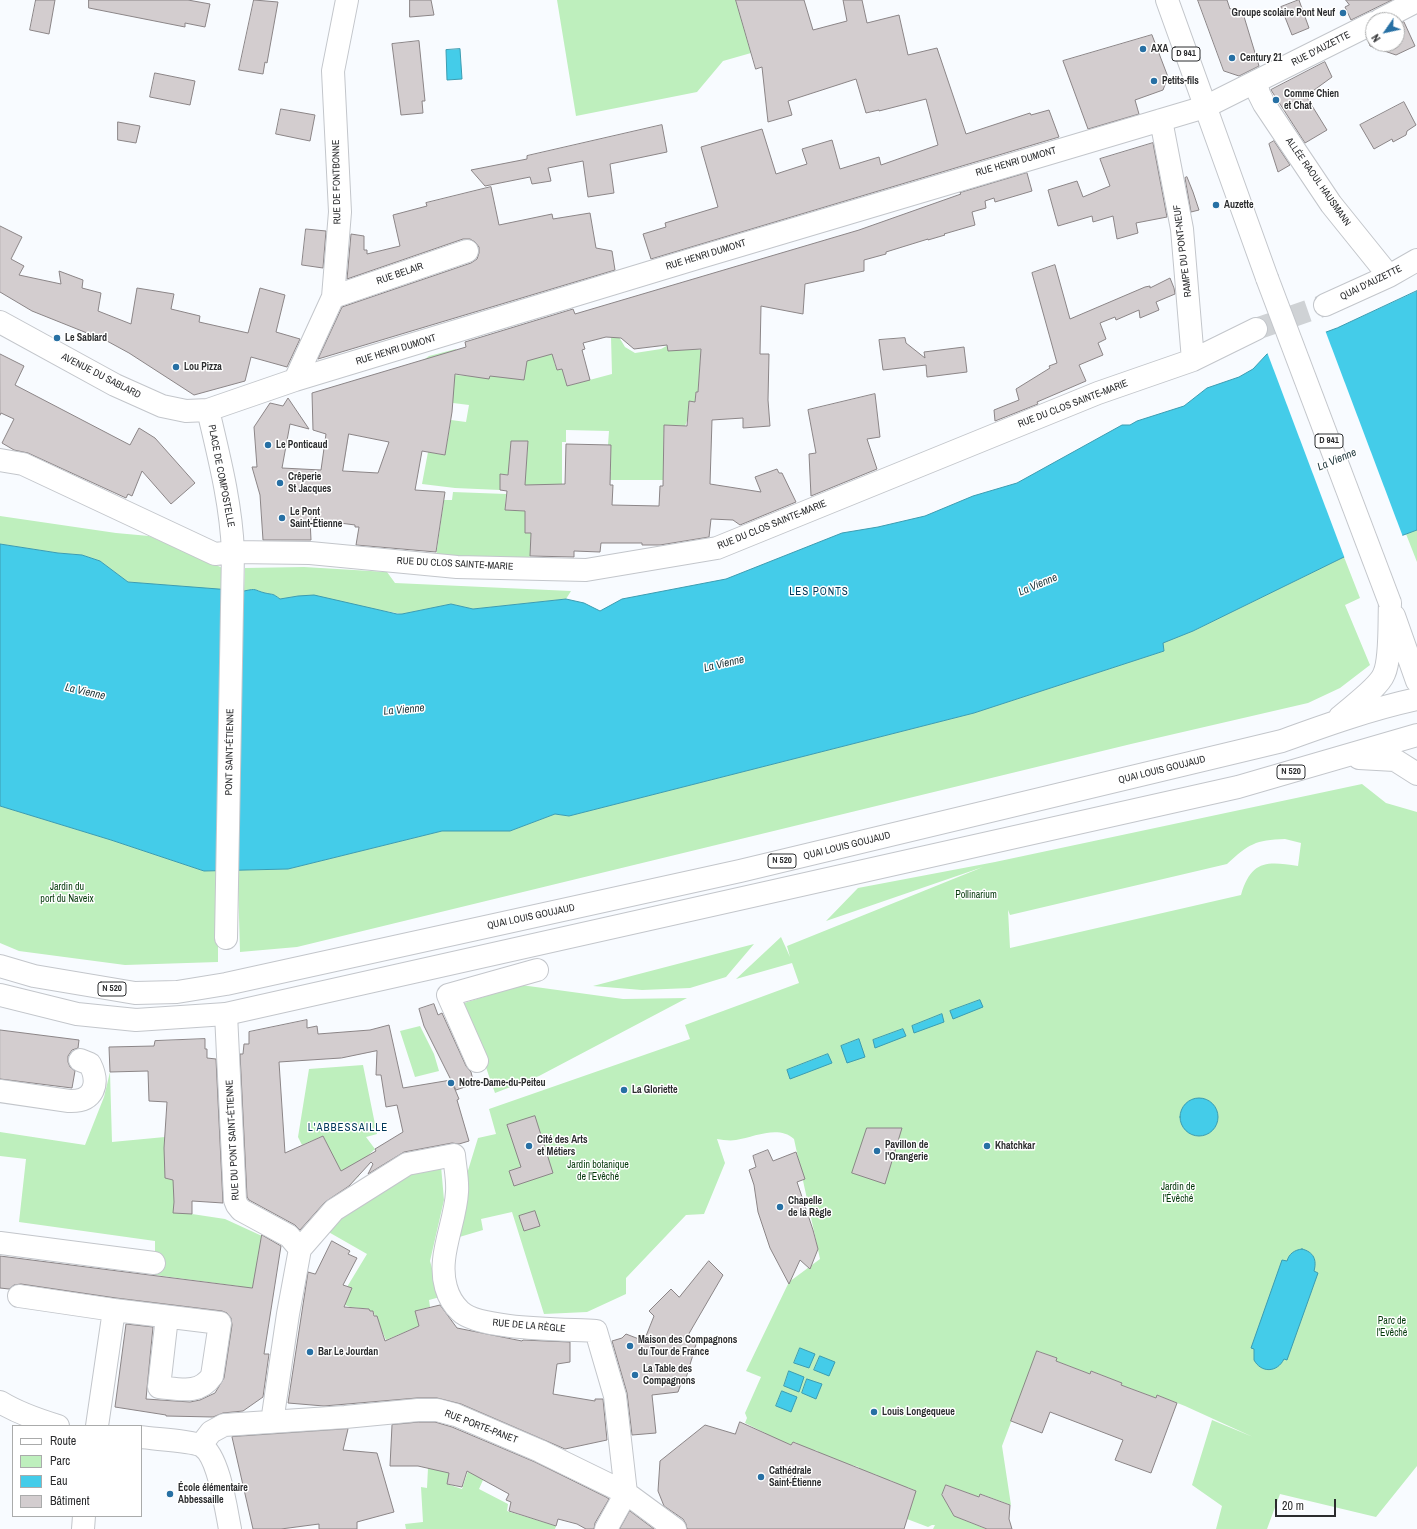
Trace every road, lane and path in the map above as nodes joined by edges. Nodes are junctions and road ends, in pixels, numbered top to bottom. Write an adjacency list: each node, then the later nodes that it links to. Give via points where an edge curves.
1 (347, 0): 12 (street, RUE DE FONTBONNE, via 333,71 340,212)
2 (1167, 0): 7 (street, D 941)
3 (1417, 1): 4 (street)
4 (1396, 12)
5 (1365, 27): 6 (street, RUE D'AUZETTE)
6 (1256, 82): 7 (street, RUE D'AUZETTE); 11 (street, ALLÉE RAOUL HAUSMANN, via 1264,104 1331,204)
7 (1205, 107): 8 (street, RUE HENRI DUMONT); 21 (street, D 941, bridge)
8 (1161, 120): 16 (street, RAMPE DU PONT-NEUF, via 1182,229); 17 (street, RUE HENRI DUMONT)
9 (467, 251): 12 (street, RUE BELAIR)
10 (1417, 260): 11 (street, QUAI D'AUZETTE)
11 (1389, 276): 13 (street, QUAI D'AUZETTE)
12 (333, 297): 17 (street, RUE DE FONTBONNE)
13 (1325, 305)
14 (0, 322): 18 (street, AVENUE DU SABLARD, via 115,385 162,406 186,411)
15 (1256, 329): 16 (street, RUE DU CLOS SAINTE-MARIE)
16 (1193, 360): 20 (street, RUE DU CLOS SAINTE-MARIE, via 1098,393 717,548 586,570 457,567 310,553)
17 (295, 380): 18 (street, RUE HENRI DUMONT)
18 (208, 410): 20 (street, PLACE DE COMPOSTELLE, via 227,493)
19 (0, 460): 20 (street, RUE DU CLOS SAINTE-MARIE, via 23,464 215,554)
20 (233, 559): 29 (street, PONT SAINT-ÉTIENNE)
21 (1390, 603): 22 (street); 23 (street, D 941); 25 (street, via 1388,653 1384,674 1377,684)
22 (1417, 636)
23 (1417, 681)
24 (1417, 699): 25 (street, QUAI LOUIS GOUJAUD / N 520)
25 (1335, 722): 30 (street, QUAI LOUIS GOUJAUD / N 520, via 1282,741 748,870 226,984 177,992 135,993 34,976)
26 (1417, 735): 27 (street, N 520)
27 (1344, 757): 28 (street, via 1396,760); 33 (street, N 520, via 1238,787)
28 (1417, 774)
29 (226, 938)
30 (0, 966)
31 (537, 970): 35 (street, via 448,995)
32 (0, 995): 33 (street, N 520, via 77,1014 136,1020)
33 (226, 1014): 38 (street, RUE DU PONT SAINT-ÉTIENNE, via 235,1200 241,1210 289,1236)
34 (80, 1060): 36 (street, via 90,1064 94,1072 93,1091 87,1098 69,1101)
35 (477, 1061)
36 (0, 1091)
37 (0, 1243): 39 (street)
38 (300, 1249): 44 (street); 49 (street, RUE DE LA RÈGLE, via 334,1210 407,1164 454,1155 457,1192 444,1260 444,1278 449,1297 460,1311 474,1319 487,1322 526,1328 596,1330 615,1396)
39 (154, 1263)
40 (19, 1296): 41 (street)
41 (114, 1310): 42 (street); 46 (street)
42 (167, 1317)
43 (0, 1402): 45 (street, via 37,1420)
44 (272, 1422): 48 (street, RUE PORTE-PANET, via 224,1426 211,1432); 49 (street, RUE PORTE-PANET, via 436,1410 456,1415 540,1451)
45 (54, 1425)
46 (97, 1425)
47 (142, 1437): 48 (street)
48 (201, 1445): 52 (street, via 217,1468)
49 (626, 1493): 53 (street); 54 (street, RUE PORTE-PANET)
50 (84, 1517): 51 (street)
51 (82, 1529)
52 (230, 1529)
53 (606, 1529)
54 (676, 1529)

